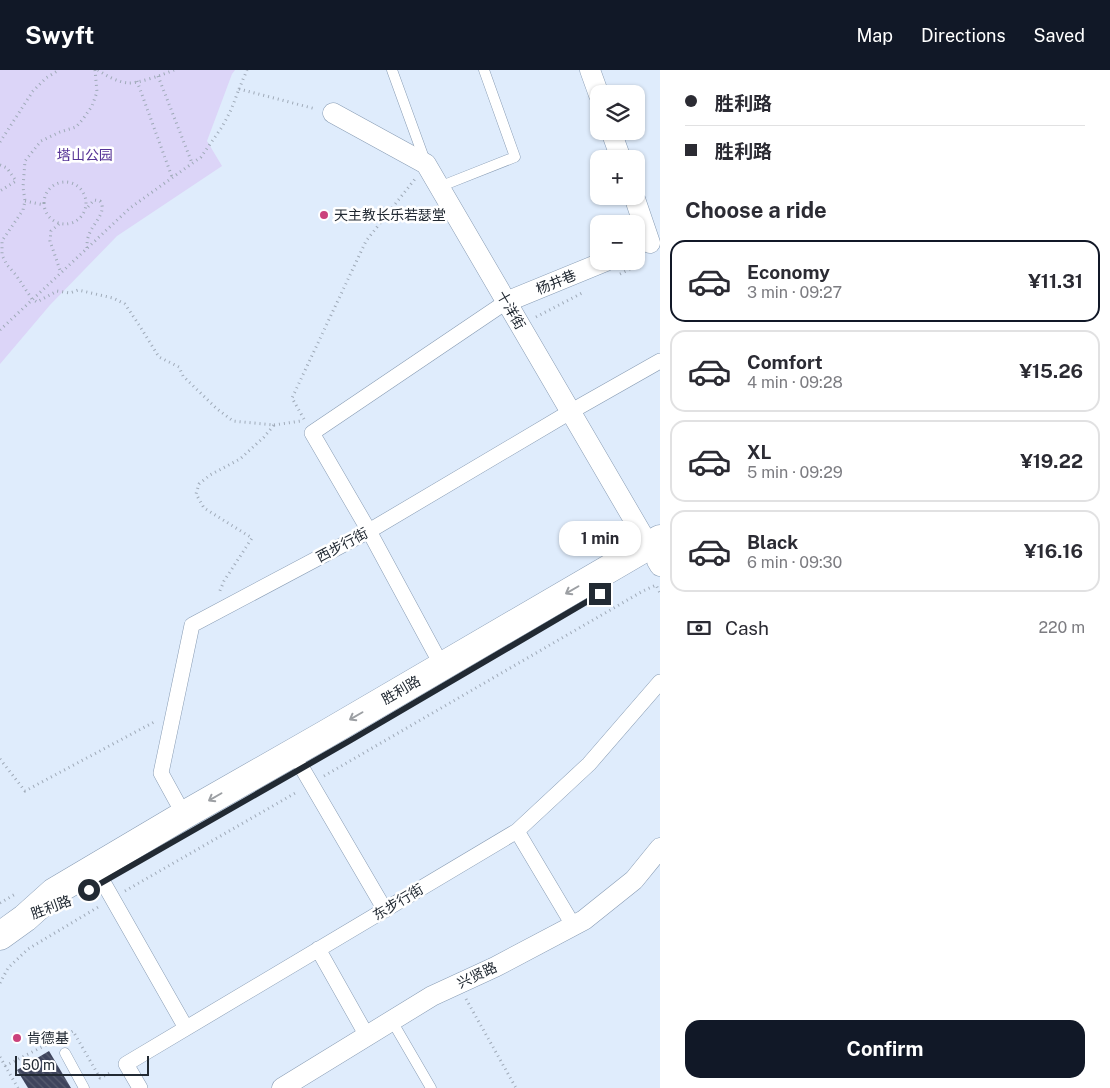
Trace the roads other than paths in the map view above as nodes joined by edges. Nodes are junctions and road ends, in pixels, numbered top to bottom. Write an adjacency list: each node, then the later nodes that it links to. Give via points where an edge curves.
1 (392, 70): 6 (lane)
2 (484, 70): 7 (lane, via 515,157)
3 (590, 70): 4 (street)
4 (595, 85)
5 (334, 113): 6 (street)
6 (426, 164): 7 (street, 十洋街)
7 (439, 187): 11 (street, 十洋街)
8 (637, 205): 9 (street)
9 (649, 248)
10 (607, 270): 11 (street, 杨井巷)
11 (506, 302): 13 (street, 十洋街); 14 (street, via 312,433)
12 (660, 361): 13 (street, 西步行街)
13 (570, 412): 14 (street, 西步行街); 15 (street, 十洋街)
14 (369, 531): 16 (street); 19 (street, 西步行街, via 192,625 161,773)
15 (657, 554): 16 (main road, 胜利路, one-way to 16); 18 (main road, 胜利路)
16 (442, 666): 19 (main road, 胜利路, one-way to 19)
17 (660, 682): 20 (street, 东步行街, via 589,764)
18 (302, 768): 22 (main road, 胜利路); 23 (street)
19 (184, 814): 24 (main road, 胜利路, via 54,892)
20 (517, 831): 23 (street, 东步行街); 25 (street)
21 (660, 848): 25 (street, 兴贤路, via 634,880 584,920)
22 (103, 882): 24 (main road, 胜利路, via 61,906); 29 (street)
23 (385, 910): 27 (street, 东步行街)
24 (25, 918): 26 (main road)
25 (573, 925): 28 (street, 兴贤路, via 432,996)
26 (0, 936)
27 (318, 949): 29 (street, 东步行街); 30 (street)
28 (392, 1021): 30 (street, 兴贤路); 35 (lane)
29 (186, 1028): 33 (street, 东步行街, via 126,1064)
30 (367, 1036): 34 (street, 兴贤路)
31 (64, 1054): 32 (lane)
32 (84, 1088)
33 (140, 1088)
34 (282, 1088)
35 (431, 1088)

